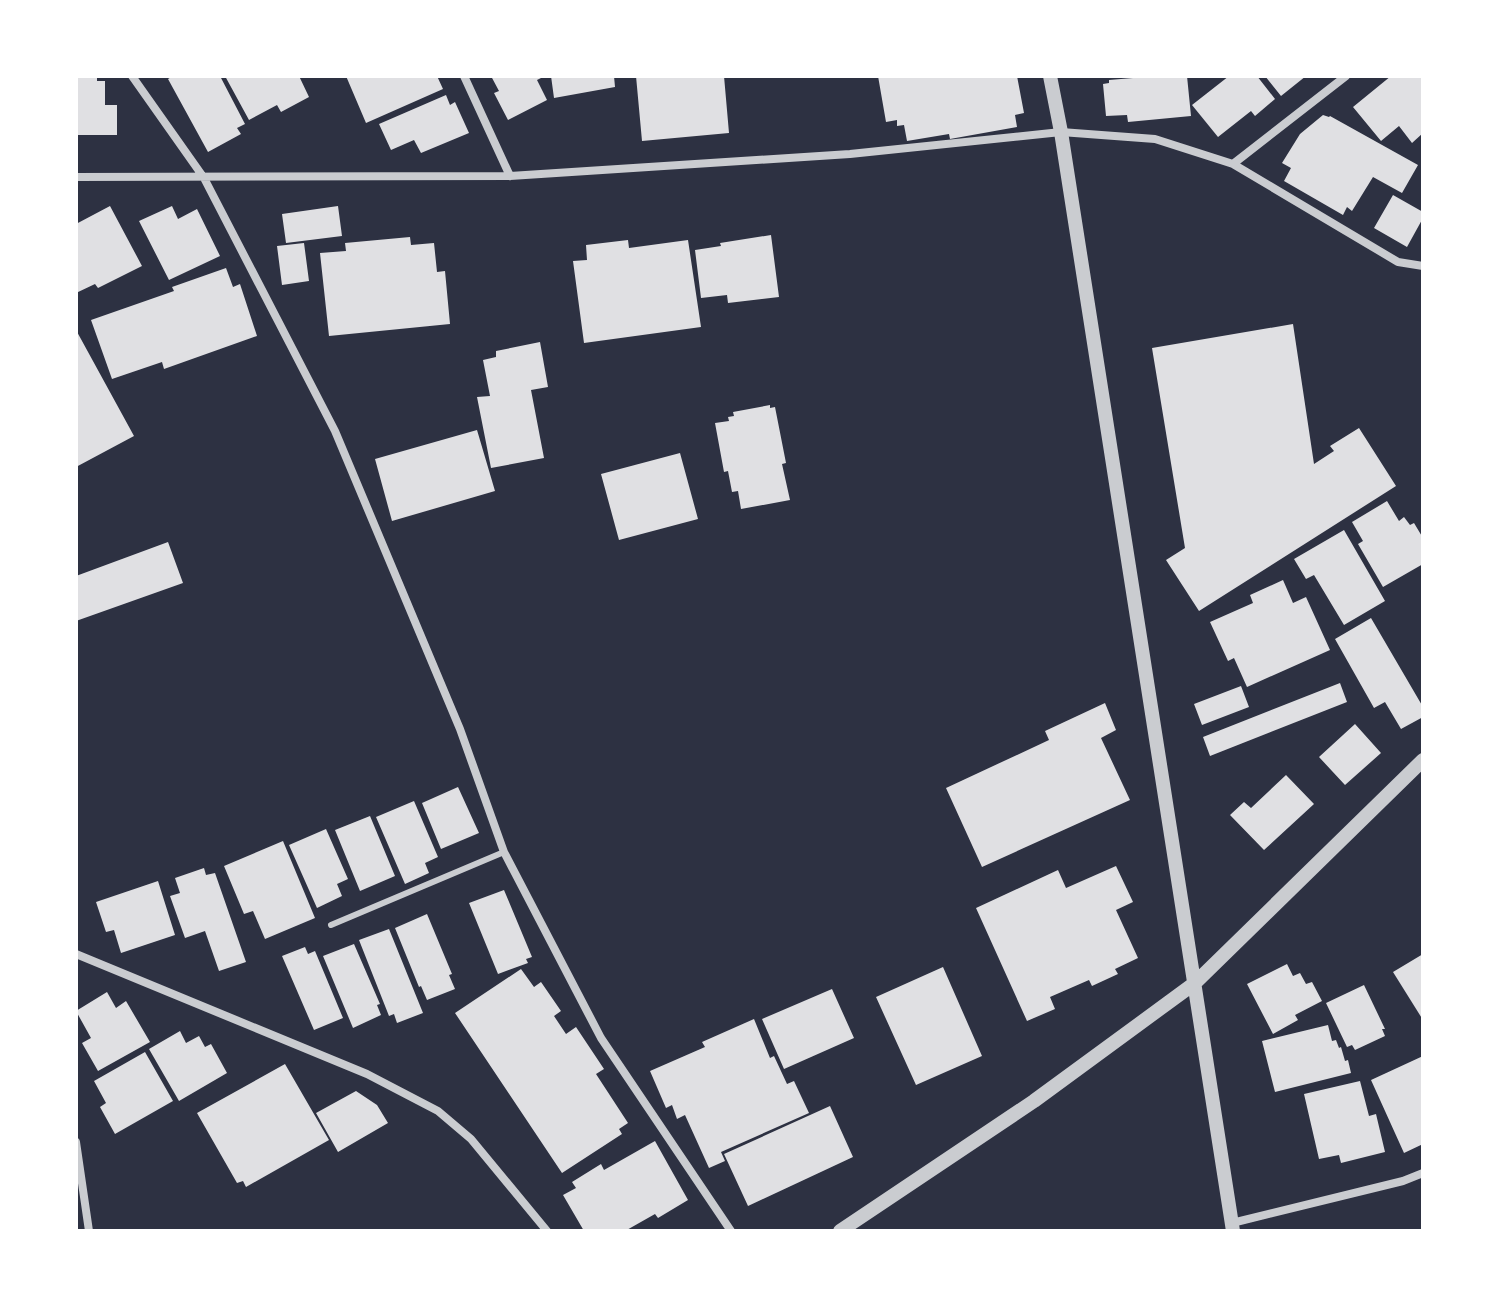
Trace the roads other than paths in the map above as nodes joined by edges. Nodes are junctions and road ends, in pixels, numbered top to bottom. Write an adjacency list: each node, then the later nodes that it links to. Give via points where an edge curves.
1 (132, 76): 9 (street)
2 (464, 76): 7 (street)
3 (1050, 76): 5 (street)
4 (1346, 76): 6 (street)
5 (1061, 132): 6 (street, via 1155,139); 7 (street, via 850,154); 15 (street)
6 (1233, 164): 10 (street, via 1398,262)
7 (510, 176): 9 (street)
8 (76, 177): 9 (street)
9 (204, 178): 12 (street, via 335,431 460,729)
10 (1423, 266)
11 (1423, 760): 15 (street)
12 (504, 852): 13 (lane); 21 (street, via 601,1038)
13 (331, 925)
14 (76, 954): 20 (street, via 367,1074 438,1111 471,1139)
15 (1195, 983): 18 (street); 22 (street, via 1034,1101)
16 (76, 1142): 19 (street)
17 (1423, 1173): 18 (street)
18 (1232, 1227)
19 (89, 1231)
20 (547, 1231)
21 (731, 1231)
22 (840, 1231)

